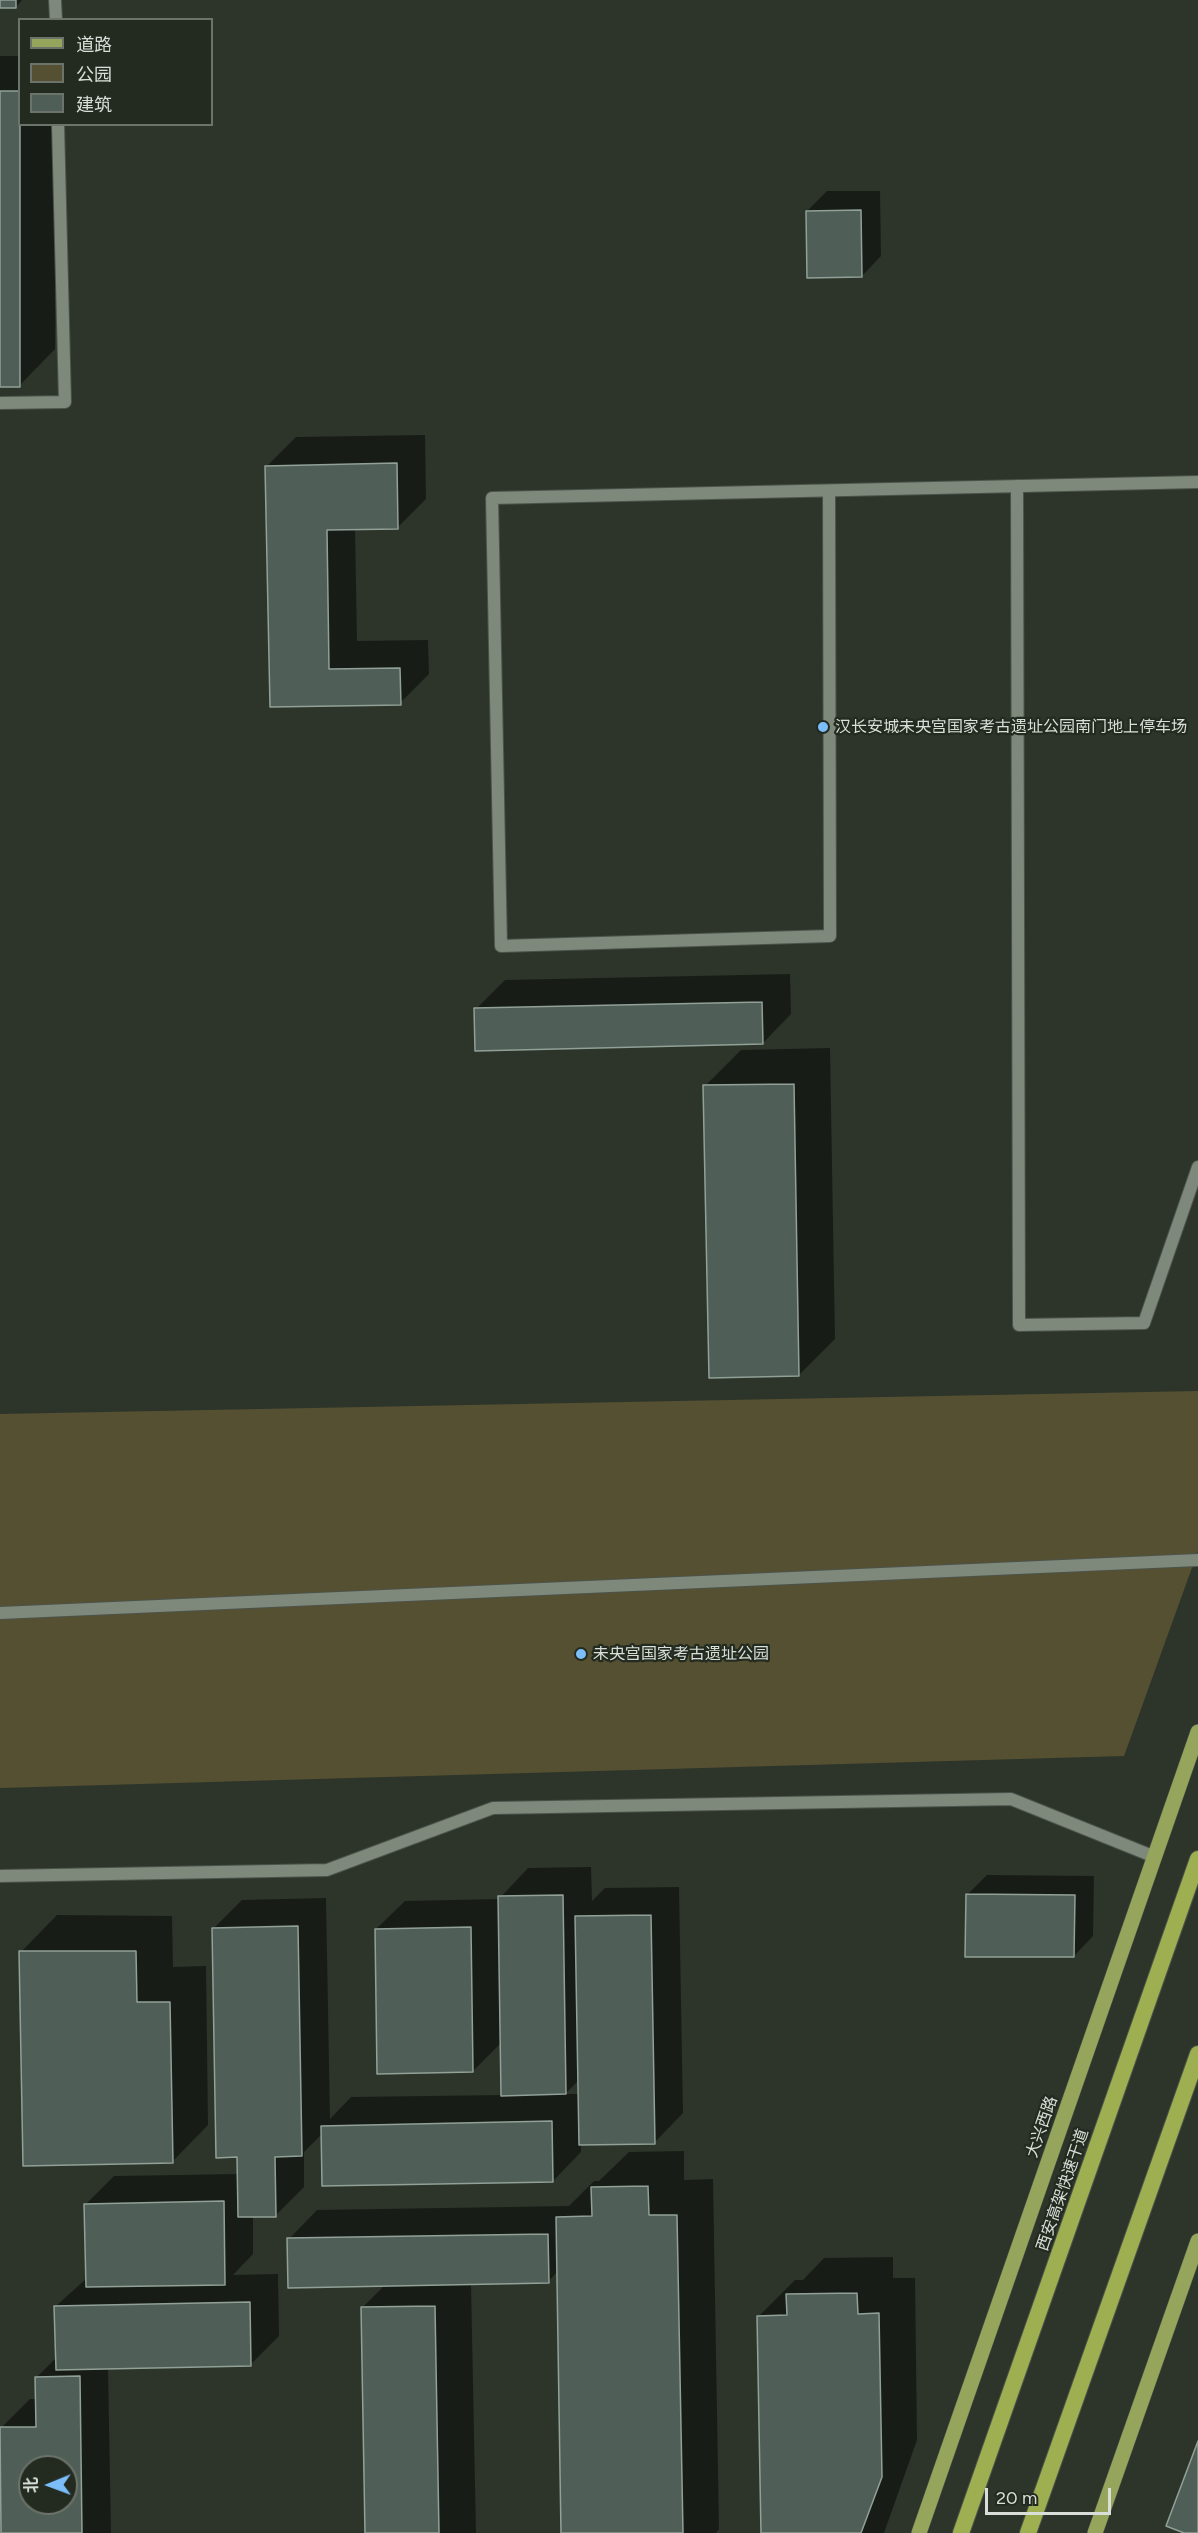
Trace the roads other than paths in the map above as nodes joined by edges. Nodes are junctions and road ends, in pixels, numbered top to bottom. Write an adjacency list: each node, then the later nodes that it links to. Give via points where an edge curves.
1 (55, 0): 2 (street)
2 (56, 18)
3 (58, 126): 4 (street, via 65,402)
4 (0, 403)
5 (1198, 482): 6 (street)
6 (1017, 486): 7 (street); 8 (street, via 1019,1325 1144,1323)
7 (829, 491): 7 (street, via 492,498 501,946 830,936)
8 (1198, 1167)
9 (1198, 1560): 10 (street)
10 (0, 1613)
11 (1198, 1732): 12 (main road, 大兴西路)
12 (1155, 1857): 14 (street, via 1011,1798 493,1808 327,1870); 17 (main road, 大兴西路)
13 (1198, 1859): 18 (highway, 西安高架快速干道)
14 (0, 1876)
15 (1198, 2054): 19 (highway)
16 (1198, 2241): 20 (main road)
17 (919, 2533)
18 (961, 2533)
19 (1028, 2533)
20 (1095, 2533)

